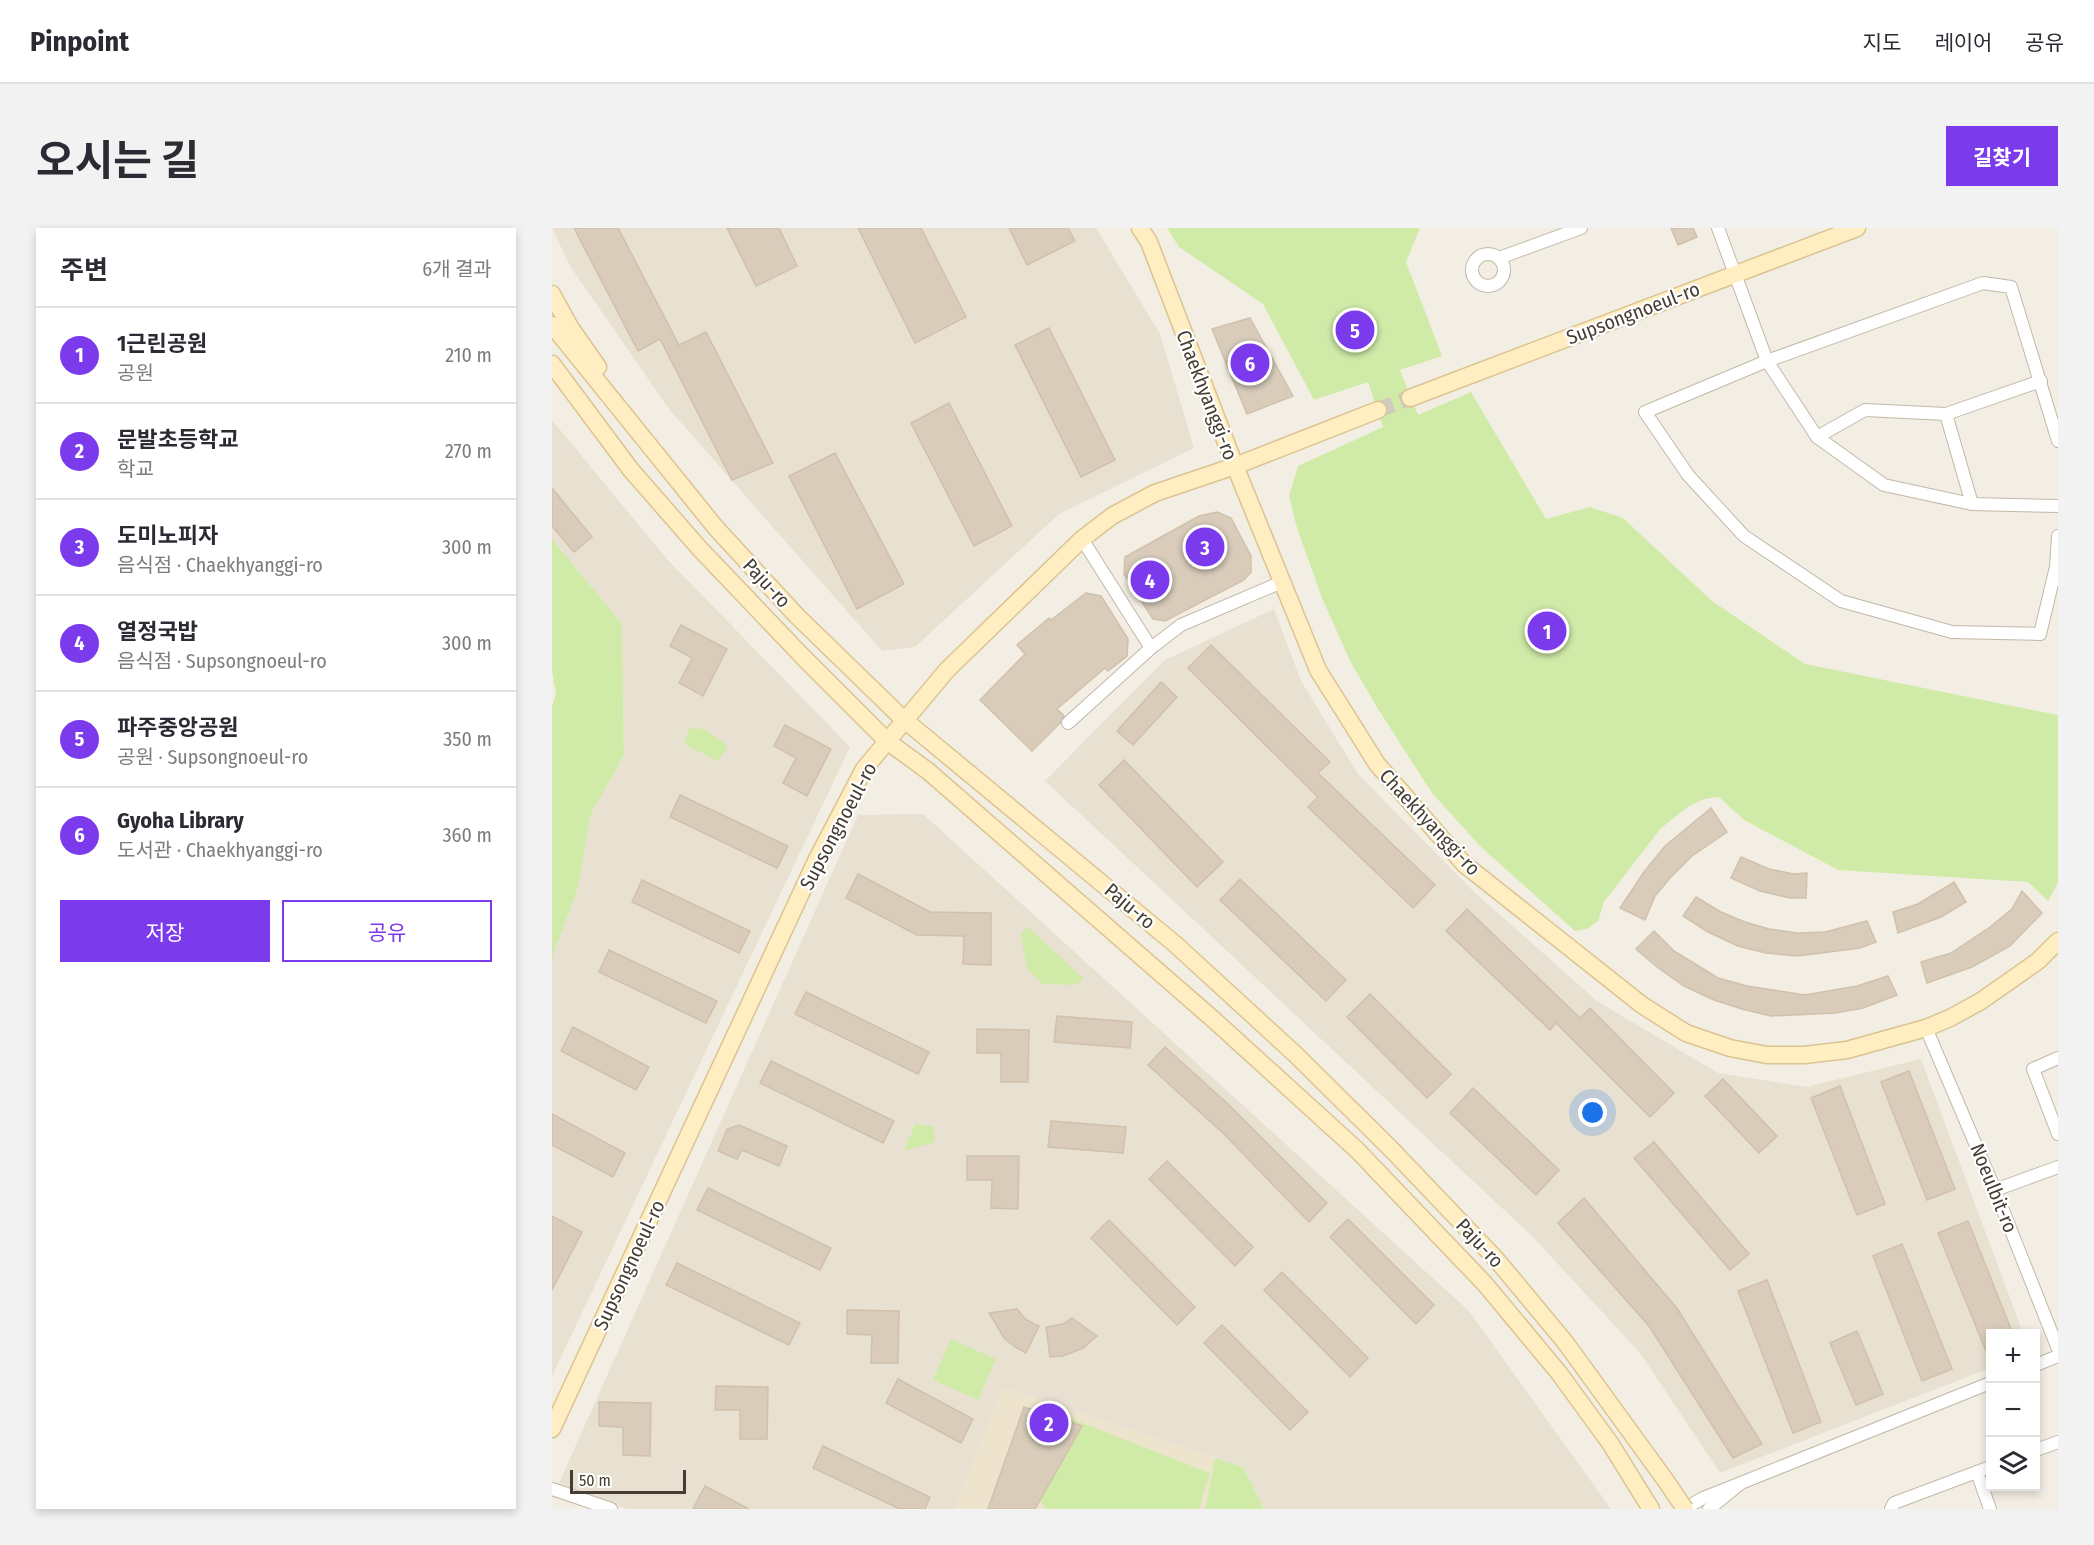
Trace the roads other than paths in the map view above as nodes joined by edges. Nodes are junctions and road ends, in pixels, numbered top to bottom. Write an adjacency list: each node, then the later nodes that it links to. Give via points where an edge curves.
1 (1140, 228): 19 (main road, Chaekhyanggi-ro, via 1149,242)
2 (1581, 228): 5 (street)
3 (1718, 228): 6 (street)
4 (1857, 228): 6 (main road, Supsongnoeul-ro)
5 (1499, 258)
6 (1736, 274): 9 (street); 13 (main road, Supsongnoeul-ro)
7 (552, 294): 18 (main road)
8 (552, 325): 18 (main road, Paju-ro)
9 (1767, 361): 12 (street, via 1983,283 2011,287); 16 (street); 23 (street, via 1646,412 1688,475 1744,536 1840,601 1952,632 2040,634 2056,567)
10 (552, 364): 20 (main road, Paju-ro)
11 (552, 377): 20 (main road, via 591,430)
12 (2041, 381): 15 (street); 17 (street)
13 (1410, 398)
14 (1378, 410): 19 (main road, Supsongnoeul-ro)
15 (1946, 414): 16 (street, via 1865,410); 21 (street)
16 (1817, 437): 21 (street, via 1884,485)
17 (2058, 441)
18 (663, 465): 27 (main road, Paju-ro, via 797,616)
19 (1234, 466): 24 (main road, Supsongnoeul-ro, via 1155,494 1112,516); 25 (main road, Chaekhyanggi-ro)
20 (631, 470): 29 (main road, Paju-ro, via 700,549)
21 (1972, 504): 22 (street)
22 (2058, 506)
23 (2058, 537)
24 (1082, 538): 26 (street); 27 (main road, Supsongnoeul-ro, via 947,670)
25 (1282, 582): 26 (street, via 1181,625); 31 (main road, Chaekhyanggi-ro, via 1318,670 1377,764 1464,864 1642,1005 1686,1033 1767,1055 1846,1050)
26 (1151, 648): 28 (street)
27 (906, 721): 29 (main road, Supsongnoeul-ro); 50 (main road, Paju-ro, bridge, via 1175,944 1391,1149 1496,1259 1566,1342)
28 (1068, 723)
29 (887, 741): 40 (main road, Supsongnoeul-ro, via 864,769 816,861); 47 (main road, Paju-ro, via 928,771 1357,1150 1485,1284 1559,1373)
30 (2058, 941): 31 (main road, Chaekhyanggi-ro, via 2038,961 1981,1001)
31 (1926, 1028): 35 (street, Noeulbit-ro)
32 (2058, 1058): 33 (street, via 2033,1069)
33 (2058, 1134)
34 (2058, 1167): 35 (street)
35 (1995, 1190): 36 (street, Noeulbit-ro)
36 (2058, 1349)
37 (2058, 1356): 38 (street)
38 (2040, 1363)
39 (1986, 1385): 45 (street)
40 (552, 1430)
41 (2058, 1442): 42 (street)
42 (2040, 1449)
43 (1986, 1469): 44 (street)
44 (1977, 1472): 52 (street, via 1894,1503); 53 (street)
45 (1741, 1483): 50 (street); 51 (street)
46 (552, 1490): 48 (street)
47 (1648, 1504)
48 (591, 1505): 49 (street)
49 (611, 1509)
50 (1684, 1509)
51 (1710, 1509)
52 (1891, 1509)
53 (1990, 1509)

